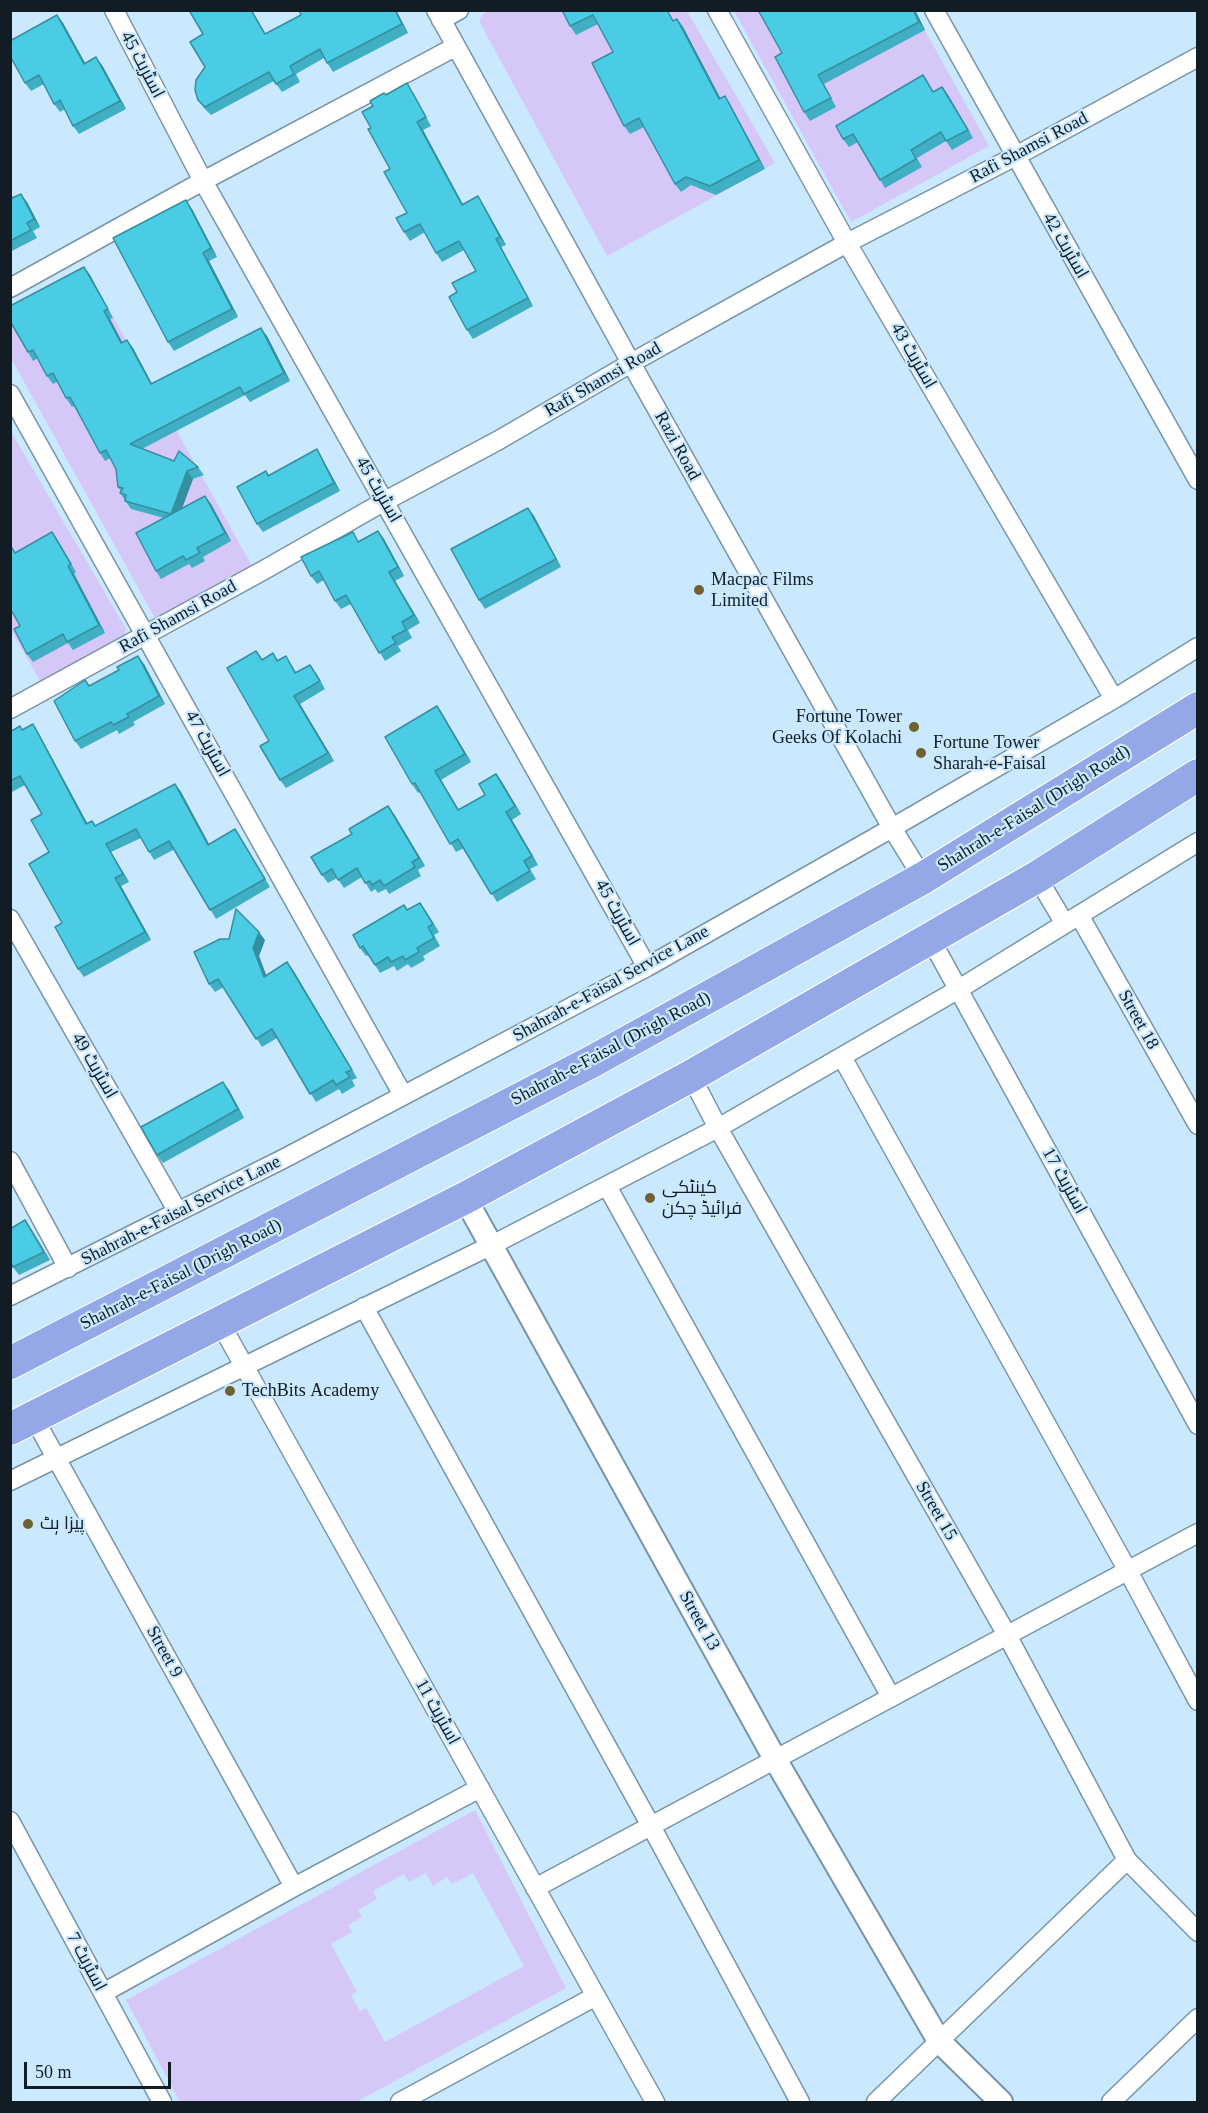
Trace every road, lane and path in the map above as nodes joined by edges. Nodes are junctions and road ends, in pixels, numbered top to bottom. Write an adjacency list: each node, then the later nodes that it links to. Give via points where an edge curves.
1 (114, 10): 9 (street, اسٹریٹ 45)
2 (459, 10): 5 (street)
3 (717, 10): 10 (street, اسٹریٹ 43)
4 (934, 10): 8 (street, اسٹریٹ 42)
5 (438, 15): 6 (street, Razi Road)
6 (455, 47): 9 (street); 12 (street, Razi Road)
7 (1197, 57): 8 (street, Rafi Shamsi Road)
8 (1014, 157): 10 (street, Rafi Shamsi Road); 14 (street, اسٹریٹ 42)
9 (203, 181): 11 (street); 15 (street, اسٹریٹ 45)
10 (848, 243): 12 (street, Rafi Shamsi Road); 18 (street, اسٹریٹ 43)
11 (10, 288)
12 (630, 363): 15 (street, Rafi Shamsi Road); 22 (street, Razi Road)
13 (10, 394): 16 (street, اسٹریٹ 47)
14 (1197, 480)
15 (385, 501): 16 (street, Rafi Shamsi Road); 29 (street, اسٹریٹ 45)
16 (146, 634): 20 (street, Rafi Shamsi Road); 33 (street, اسٹریٹ 47)
17 (1197, 646): 18 (street, Shahrah-e-Faisal Service Lane)
18 (1114, 699): 22 (street, Shahrah-e-Faisal Service Lane)
19 (1197, 708): 25 (highway, Shahrah-e-Faisal (Drigh Road))
20 (10, 709)
21 (1197, 775): 24 (highway)
22 (892, 828): 25 (street, Razi Road); 29 (street, Shahrah-e-Faisal Service Lane)
23 (1197, 842): 27 (street)
24 (1037, 877): 27 (street, Street 18); 28 (highway)
25 (923, 878): 45 (highway, Shahrah-e-Faisal (Drigh Road), via 593,1061)
26 (10, 919): 39 (street, اسٹریٹ 49)
27 (1072, 919): 30 (street); 34 (street, Street 18)
28 (930, 938): 30 (street, اسٹریٹ 17); 32 (highway)
29 (647, 966): 33 (street, Shahrah-e-Faisal Service Lane)
30 (959, 989): 31 (street); 48 (street, اسٹریٹ 17)
31 (842, 1057): 35 (street); 52 (street)
32 (691, 1076): 35 (street, Street 15); 38 (highway)
33 (402, 1095): 39 (street, Shahrah-e-Faisal Service Lane)
34 (1197, 1125)
35 (718, 1128): 37 (street); 53 (street, Street 15)
36 (10, 1161): 41 (street)
37 (606, 1186): 40 (street); 54 (street)
38 (465, 1198): 40 (street, Street 13); 44 (highway)
39 (178, 1212): 41 (street, Shahrah-e-Faisal Service Lane)
40 (492, 1245): 43 (street); 56 (street, Street 13)
41 (68, 1268): 42 (street, Shahrah-e-Faisal Service Lane)
42 (13, 1290)
43 (364, 1307): 46 (street); 59 (street)
44 (219, 1321): 46 (street, اسٹریٹ 11); 47 (highway)
45 (10, 1363)
46 (244, 1366): 49 (street); 57 (street, اسٹریٹ 11)
47 (22, 1423): 49 (street, Street 9)
48 (1197, 1425)
49 (57, 1457): 50 (street); 61 (street, Street 9)
50 (10, 1481)
51 (1197, 1533): 52 (street)
52 (1128, 1571): 53 (street); 55 (street)
53 (1007, 1635): 54 (street); 60 (street, Street 15)
54 (891, 1697): 56 (street)
55 (1197, 1701)
56 (775, 1760): 59 (street); 67 (street, Street 13)
57 (480, 1788): 61 (street); 62 (street, اسٹریٹ 11)
58 (10, 1821): 64 (street, اسٹریٹ 7)
59 (651, 1826): 62 (street); 72 (street)
60 (1126, 1860): 63 (street, Street 15); 67 (street)
61 (294, 1887): 64 (street)
62 (536, 1888): 65 (street, اسٹریٹ 11)
63 (1197, 1932)
64 (104, 1993): 70 (street, اسٹریٹ 7)
65 (596, 1996): 68 (street); 71 (street, اسٹریٹ 11)
66 (1197, 2018): 74 (street)
67 (939, 2041): 69 (street); 73 (street, Street 13)
68 (403, 2102)
69 (877, 2102)
70 (162, 2103)
71 (656, 2103)
72 (800, 2103)
73 (1001, 2103)
74 (1111, 2103)

